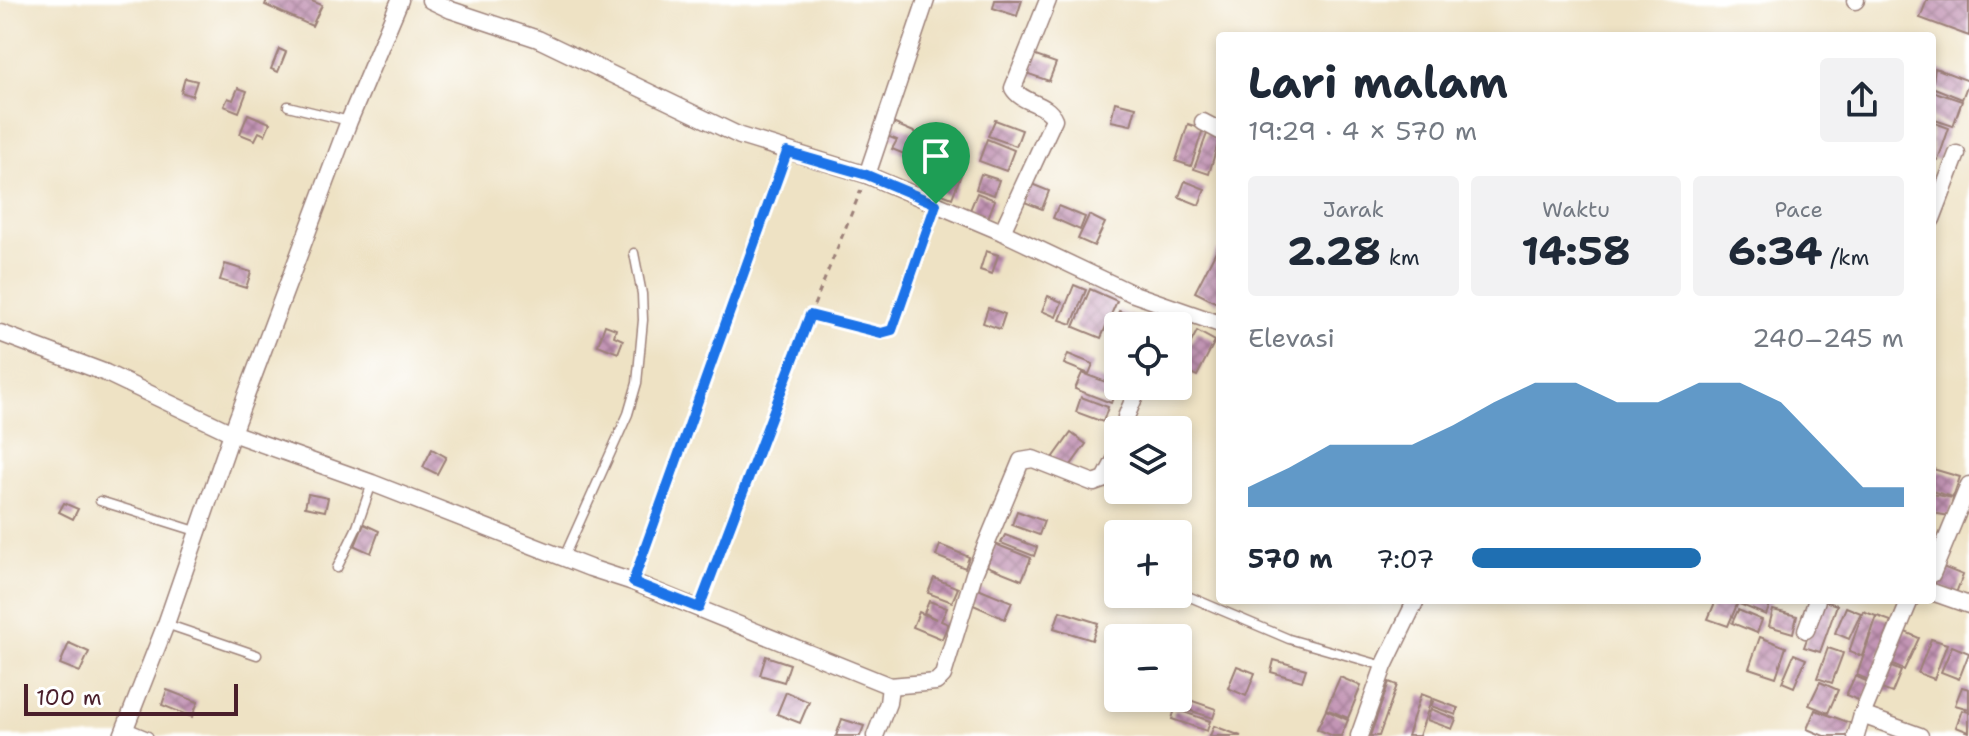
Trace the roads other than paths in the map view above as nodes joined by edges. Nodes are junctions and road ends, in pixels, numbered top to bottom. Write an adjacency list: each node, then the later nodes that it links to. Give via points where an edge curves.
1 (400, 0): 6 (street)
2 (430, 0): 10 (street, via 538,39 740,136)
3 (926, 0): 10 (street)
4 (1048, 0): 12 (street, via 1013,88 1051,112 1053,126)
5 (288, 106): 6 (lane)
6 (349, 121): 18 (street)
7 (1203, 122): 8 (street)
8 (1216, 129)
9 (1957, 154): 11 (street)
10 (867, 175): 12 (street)
11 (1936, 209)
12 (1002, 232): 14 (street)
13 (634, 253): 24 (lane, via 643,320 637,383)
14 (1172, 309): 15 (street); 16 (street)
15 (1171, 312)
16 (1216, 323)
17 (0, 333): 18 (street, via 106,373)
18 (232, 433): 20 (street); 23 (street)
19 (1104, 479): 37 (street, via 1094,483 1033,459 1021,461 974,574 943,675 936,682)
20 (372, 483): 24 (street); 26 (lane)
21 (1969, 485): 25 (street)
22 (100, 501): 23 (lane)
23 (196, 531): 33 (street)
24 (564, 558): 37 (street)
25 (1936, 564)
26 (337, 568)
27 (1936, 593): 29 (street)
28 (1192, 598): 36 (lane, via 1289,639)
29 (1968, 601)
30 (1414, 604): 36 (street)
31 (1816, 604): 34 (street)
32 (1908, 604): 38 (street)
33 (166, 624): 35 (lane); 39 (street)
34 (1806, 630)
35 (257, 655)
36 (1384, 666): 42 (street)
37 (890, 686): 41 (street)
38 (1862, 715): 43 (street); 44 (street)
39 (124, 732): 40 (lane)
40 (148, 736)
41 (875, 736)
42 (1359, 736)
43 (1856, 736)
44 (1920, 736)

